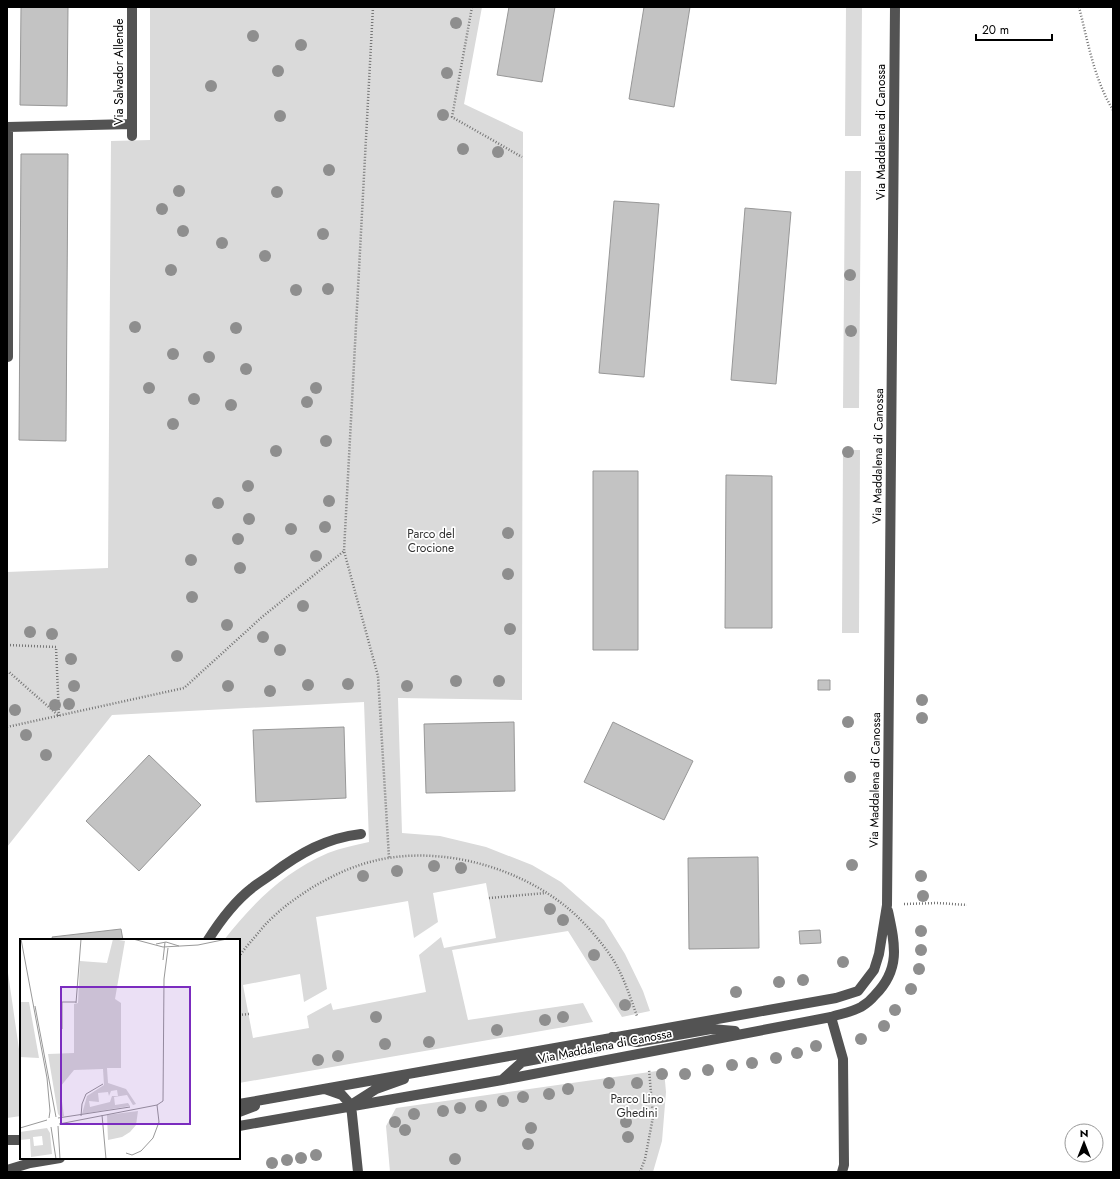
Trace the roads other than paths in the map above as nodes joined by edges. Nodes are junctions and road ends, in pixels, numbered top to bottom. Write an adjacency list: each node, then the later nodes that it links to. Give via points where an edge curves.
1 (132, 7): 3 (street, Via Salvador Allende)
2 (894, 7): 7 (street, Via Maddalena di Canossa)
3 (132, 124): 4 (street, Via Salvador Allende); 5 (street, via 8,126)
4 (132, 136)
5 (8, 357)
6 (361, 834): 8 (street, via 335,839 310,848 289,861 246,894 220,922)
7 (887, 905): 9 (street, Via Maddalena di Canossa, via 894,940 893,967 884,986 860,1008); 11 (street, Via Maddalena di Canossa, via 874,970 858,991 836,998)
8 (209, 939)
9 (831, 1017): 10 (street, Via Maddalena di Canossa); 25 (street, via 843,1059)
10 (749, 1032): 11 (street, via 711,1029 638,1042); 13 (street, Via Maddalena di Canossa)
11 (612, 1037): 12 (street, Via Maddalena di Canossa); 13 (street, via 597,1048 522,1062)
12 (438, 1068): 14 (street, Via Maddalena di Canossa); 17 (street, via 376,1089)
13 (502, 1080): 17 (street, Via Maddalena di Canossa)
14 (324, 1088): 15 (street, Via Maddalena di Canossa); 17 (street, via 342,1095)
15 (279, 1097): 16 (street, Via Maddalena di Canossa); 18 (street)
16 (240, 1104)
17 (351, 1105): 19 (street, Via Maddalena di Canossa); 24 (street)
18 (240, 1112)
19 (240, 1126)
20 (7, 1140): 21 (street)
21 (20, 1140)
22 (54, 1159): 23 (street)
23 (7, 1170)
24 (358, 1172)
25 (842, 1172)

